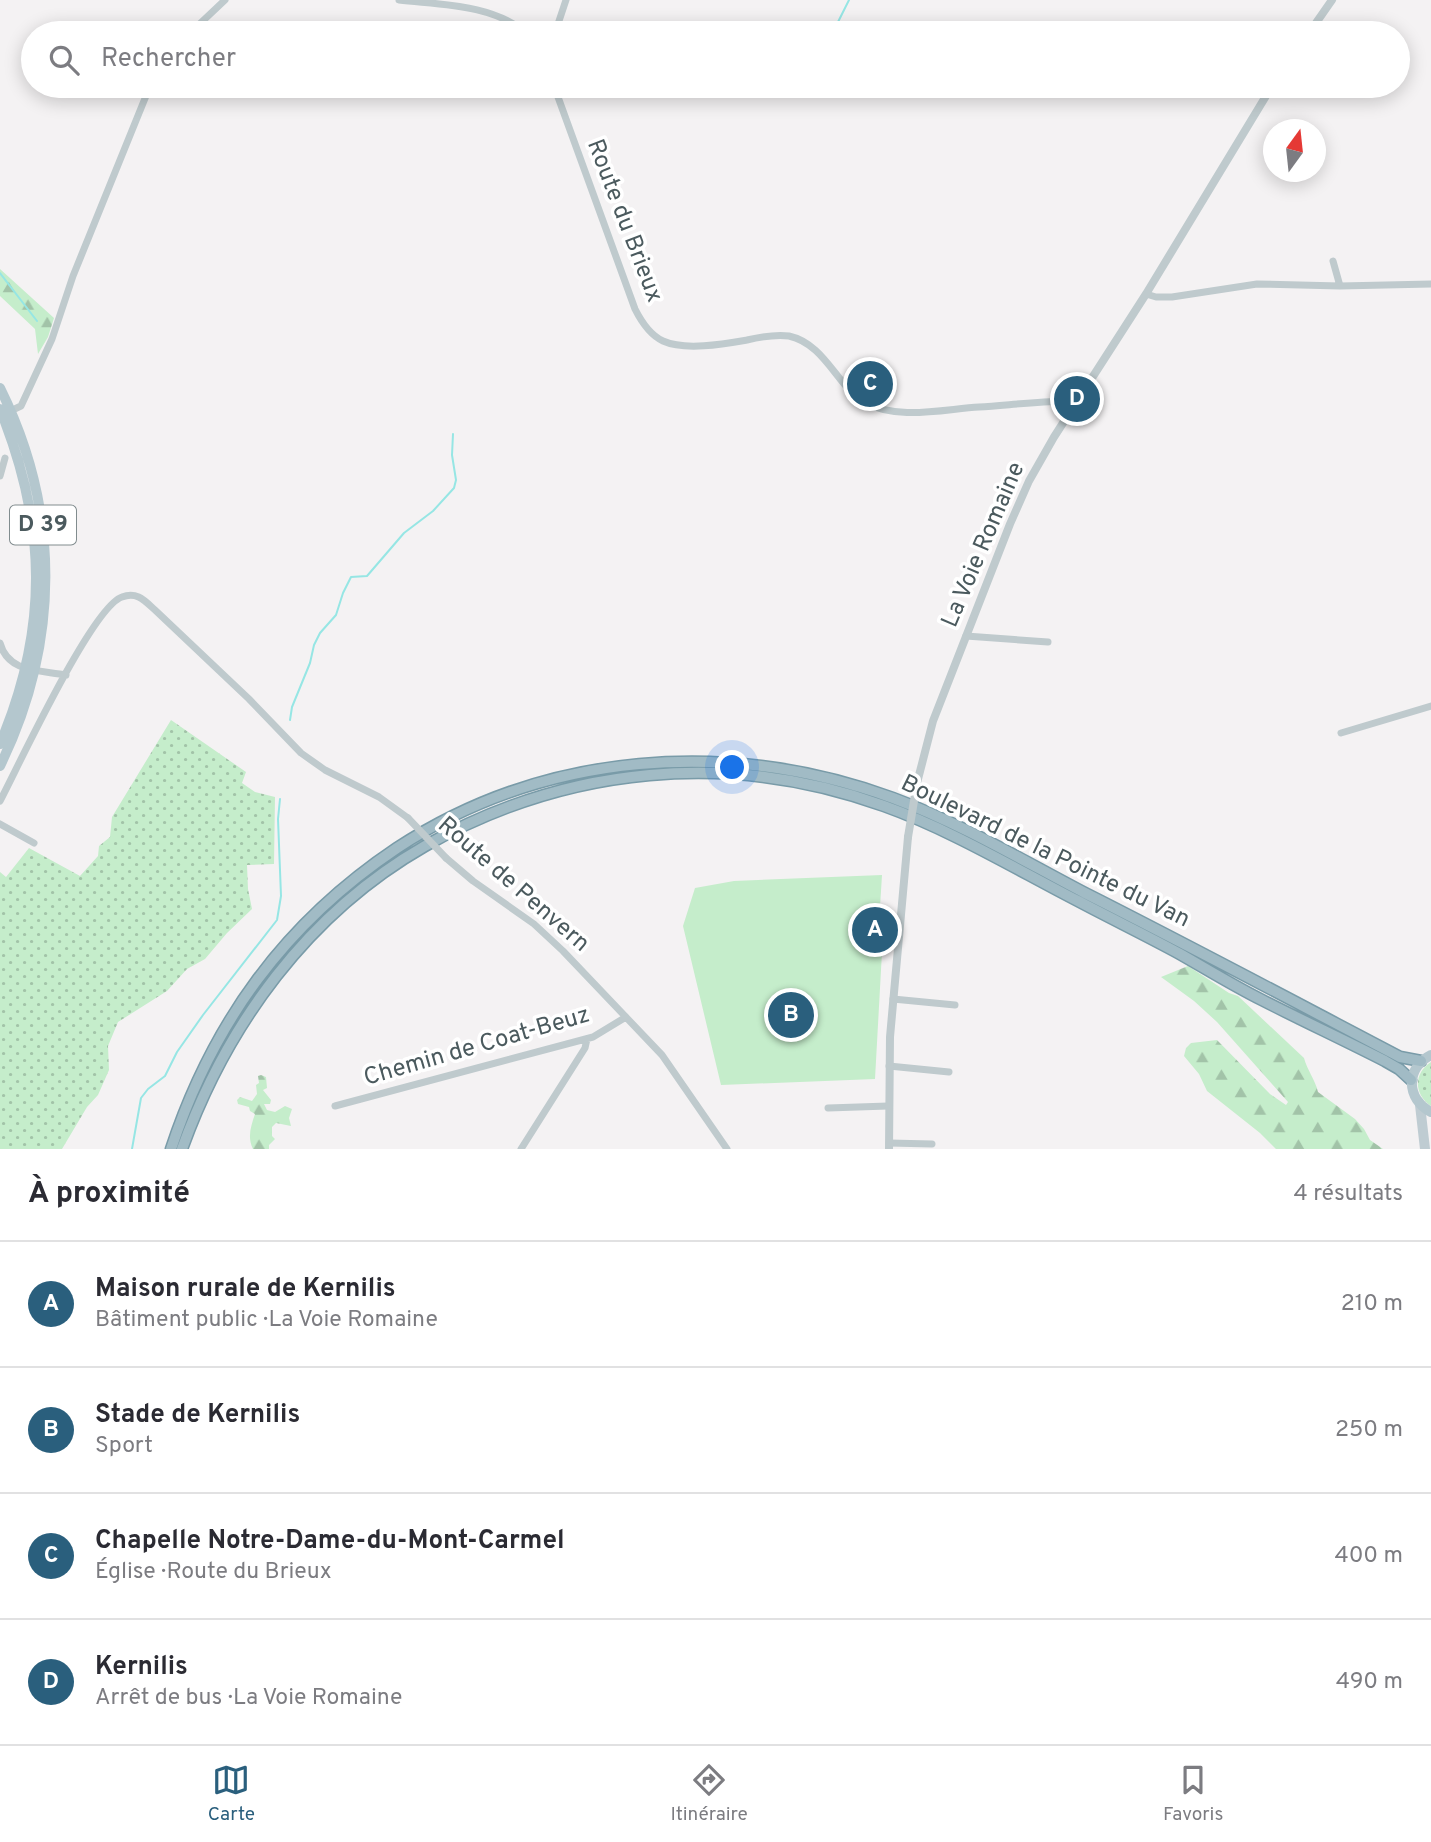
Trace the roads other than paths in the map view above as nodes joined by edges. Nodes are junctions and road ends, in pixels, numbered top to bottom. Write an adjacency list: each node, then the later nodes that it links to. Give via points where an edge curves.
1 (225, 0): 5 (street)
2 (399, 0): 6 (street, via 469,8)
3 (566, 0): 7 (street)
4 (1332, 0): 8 (street)
5 (203, 21)
6 (505, 21)
7 (559, 21)
8 (1317, 21)
9 (145, 98): 18 (street, via 52,339 21,406)
10 (558, 98): 17 (street, Route du Brieux, via 635,309 660,340 713,345 792,337 824,359 858,397 885,409 1064,401)
11 (1265, 98): 15 (street, La Voie Romaine)
12 (1333, 261): 14 (street)
13 (1431, 284): 14 (street)
14 (1339, 286): 15 (street, via 1238,285 1172,297)
15 (1146, 294): 17 (street, La Voie Romaine)
16 (0, 388): 18 (main road, D 39)
17 (1076, 405): 21 (street, La Voie Romaine, via 1020,501)
18 (5, 412): 24 (main road, D 39, via 34,537)
19 (5, 458): 20 (street)
20 (0, 476)
21 (967, 636): 22 (street); 33 (street, La Voie Romaine, bridge, via 929,732 917,783)
22 (1048, 642)
23 (0, 643): 24 (street, via 6,659)
24 (31, 668): 25 (street); 28 (main road, D 39); 29 (main road, D 39, via 20,721)
25 (66, 675): 30 (street); 35 (street, Route de Penvern, bridge, via 106,610 119,598 137,596 249,699 300,753 408,817 473,881 534,923)
26 (1431, 706): 27 (street)
27 (1341, 733)
28 (0, 744)
29 (0, 766)
30 (0, 801)
31 (0, 824): 32 (street)
32 (34, 844)
33 (893, 999): 34 (street); 38 (street)
34 (955, 1004)
35 (626, 1017): 36 (street, Chemin de Coat-Beuz); 52 (street, Route de Penvern, via 667,1062)
36 (587, 1039): 42 (street, Chemin de Coat-Beuz); 51 (street, via 587,1046)
37 (1426, 1058): 40 (main road); 49 (highway, Boulevard de la Pointe du Van, via 1400,1057 990,843 896,799 781,767 722,761 655,762 586,771 486,801 415,837 357,878 282,948 229,1018 191,1093)
38 (889, 1066): 39 (street); 43 (street)
39 (949, 1072)
40 (1411, 1080): 41 (main road); 50 (highway, Boulevard de la Pointe du Van, via 1385,1061 899,812 825,788 774,778 645,775 564,789 490,813 415,852 361,889 305,942 260,996 220,1061)
41 (1420, 1105): 45 (main road); 53 (main road)
42 (335, 1106)
43 (888, 1106): 44 (street); 48 (street)
44 (828, 1108)
45 (1431, 1112)
46 (1431, 1140): 53 (main road)
47 (932, 1144): 48 (street)
48 (889, 1146)
49 (171, 1149)
50 (182, 1149)
51 (521, 1149)
52 (727, 1149)
53 (1427, 1149)

